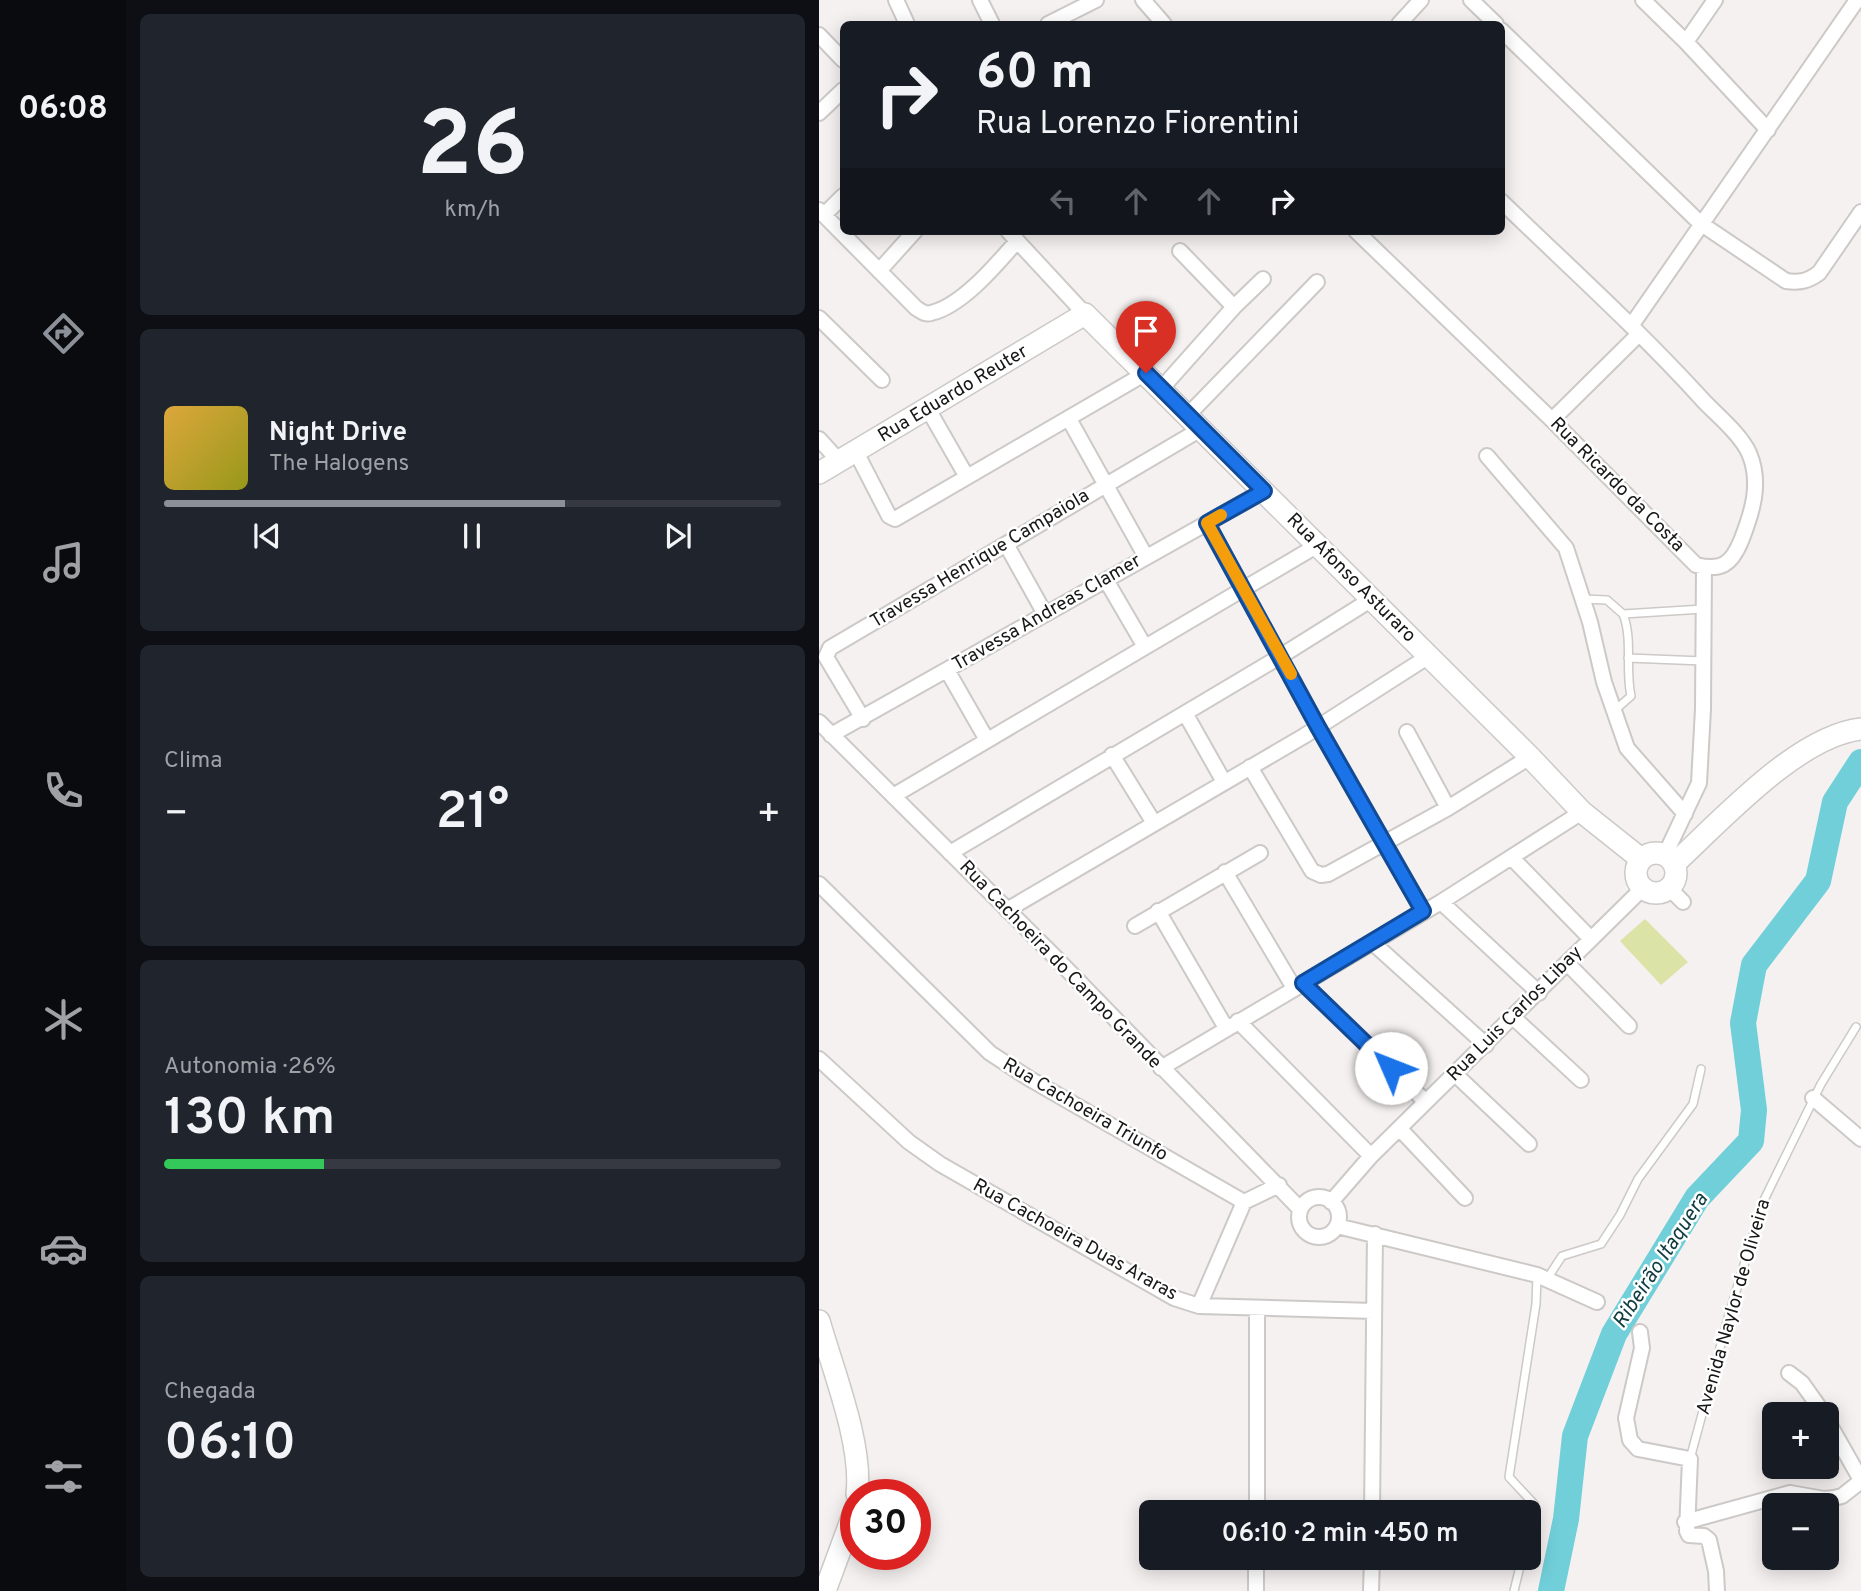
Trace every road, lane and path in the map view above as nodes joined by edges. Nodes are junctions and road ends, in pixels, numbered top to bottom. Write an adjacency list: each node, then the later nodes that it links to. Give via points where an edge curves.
1 (896, 0): 11 (street)
2 (980, 0): 12 (street)
3 (1096, 0): 10 (street)
4 (1143, 0): 14 (street)
5 (1421, 0): 15 (street)
6 (1471, 0): 16 (street)
7 (1643, 0): 19 (street)
8 (1715, 0): 19 (street)
9 (1857, 0): 23 (street)
10 (1070, 6): 13 (street)
11 (906, 21)
12 (990, 21)
13 (1052, 21)
14 (1161, 21)
15 (1402, 21)
16 (1493, 21)
17 (1505, 34): 28 (street)
18 (819, 36): 20 (street)
19 (1686, 42): 23 (street)
20 (840, 57)
21 (840, 93): 22 (street)
22 (819, 113)
23 (1768, 130): 28 (street)
24 (840, 198): 27 (street)
25 (1505, 205): 41 (street)
26 (1861, 212): 28 (street, via 1819,273 1797,283 1786,281)
27 (822, 213): 29 (street)
28 (1700, 223): 41 (street)
29 (840, 231)
30 (844, 235): 35 (street)
31 (911, 235): 35 (street)
32 (1360, 235): 47 (street, Rua Ricardo da Costa)
33 (1013, 236): 35 (street, via 964,295 930,314 916,308); 39 (street, Rua Afonso Asturaro)
34 (1180, 251): 38 (street)
35 (879, 271)
36 (1263, 279): 38 (street)
37 (1317, 282): 48 (street, Travessa Henrique Campaiola)
38 (1234, 307): 44 (street)
39 (1085, 314): 42 (street, Rua Afonso Asturaro); 45 (street, Rua Eduardo Reuter)
40 (819, 318): 43 (street)
41 (1635, 330): 47 (street); 60 (street, via 1749,453 1756,489 1751,515 1735,554 1722,566)
42 (1146, 373): 44 (street, Rua Afonso Asturaro); 46 (street)
43 (882, 380)
44 (1161, 389): 48 (street, Rua Afonso Asturaro)
45 (927, 410): 51 (street, Rua Eduardo Reuter); 53 (street)
46 (1069, 419): 53 (street); 54 (street)
47 (1552, 420): 60 (street, Rua Ricardo da Costa, via 1696,565)
48 (1194, 422): 54 (street, Travessa Henrique Campaiola); 55 (street, Rua Afonso Asturaro)
49 (819, 439): 51 (street)
50 (1487, 456): 64 (street, via 1566,548)
51 (848, 457): 52 (street, Rua Eduardo Reuter); 53 (street, via 891,518 901,517)
52 (819, 473)
53 (967, 477)
54 (1106, 484): 57 (street, Travessa Henrique Campaiola); 59 (street)
55 (1264, 491): 56 (street, Travessa Andreas Clamer); 58 (street, Rua Afonso Asturaro)
56 (1207, 523): 59 (street, Travessa Andreas Clamer); 62 (street)
57 (1006, 544): 66 (street); 76 (street, Travessa Henrique Campaiola, via 826,652)
58 (1318, 545): 62 (street); 63 (street, Rua Afonso Asturaro)
59 (1146, 556): 61 (street, Travessa Andreas Clamer)
60 (1704, 567): 65 (street)
61 (1106, 580): 66 (street, Travessa Andreas Clamer); 68 (street)
62 (1243, 589): 68 (street); 69 (street)
63 (1373, 599): 69 (street); 70 (street, Rua Afonso Asturaro)
64 (1583, 599): 67 (lane, via 1607,600); 74 (street)
65 (1704, 609): 67 (lane); 72 (street)
66 (1045, 614): 73 (street, Travessa Andreas Clamer)
67 (1623, 614): 71 (lane, via 1628,626)
68 (1145, 648): 82 (street)
69 (1282, 656): 75 (street); 78 (street)
70 (1429, 656): 78 (street); 84 (street, Rua Afonso Asturaro)
71 (1628, 658): 72 (lane); 74 (lane, via 1631,696)
72 (1703, 661): 90 (street, via 1699,783)
73 (947, 670): 76 (street, Travessa Andreas Clamer); 82 (street)
74 (1614, 711): 90 (street, via 1627,748)
75 (1185, 713): 83 (street); 86 (street)
76 (863, 719): 81 (street, Travessa Andreas Clamer)
77 (819, 722): 81 (street, Rua Cachoeira do Campo Grande)
78 (1318, 727): 85 (street); 92 (street)
79 (1861, 729): 97 (street, via 1819,743 1783,766)
80 (1408, 732): 88 (street)
81 (831, 736): 87 (street, Rua Cachoeira do Campo Grande)
82 (987, 740): 87 (street)
83 (1112, 755): 91 (street); 93 (street)
84 (1530, 757): 88 (street); 89 (street, Rua Afonso Asturaro)
85 (1250, 767): 86 (street); 92 (street, via 1312,871 1328,874)
86 (1224, 782): 91 (street)
87 (893, 796): 93 (street, Rua Cachoeira do Campo Grande)
88 (1448, 808): 92 (street)
89 (1583, 812): 95 (street); 96 (street, Rua Afonso Asturaro)
90 (1685, 814): 97 (street)
91 (1154, 823): 102 (street)
92 (1385, 844): 104 (street)
93 (950, 853): 102 (street, Rua Cachoeira do Campo Grande)
94 (1260, 853): 98 (street)
95 (1512, 858): 101 (street); 106 (street)
96 (1641, 859): 97 (street, via 1652,853); 100 (street, via 1636,877)
97 (1669, 859): 100 (street, via 1676,895)
98 (1226, 872): 103 (street); 109 (street)
99 (819, 884): 129 (street, Rua Cachoeira Triunfo, via 990,1053)
100 (1642, 889): 106 (street, Rua Luis Carlos Libay)
101 (1441, 902): 104 (street); 110 (street)
102 (1007, 910): 117 (street, Rua Cachoeira do Campo Grande)
103 (1158, 911): 105 (street); 112 (street)
104 (1423, 911): 107 (street)
105 (1135, 926)
106 (1591, 939): 108 (street, Rua Luis Carlos Libay)
107 (1372, 942): 109 (street); 115 (street)
108 (1568, 964): 110 (street, Rua Luis Carlos Libay); 113 (street)
109 (1299, 986): 112 (street); 122 (street)
110 (1539, 993): 111 (street, Rua Luis Carlos Libay)
111 (1514, 1018): 115 (street, Rua Luis Carlos Libay); 120 (street)
112 (1232, 1024): 117 (street); 126 (street)
113 (1629, 1026)
114 (1856, 1027): 121 (lane, Avenida Naylor de Oliveira)
115 (1486, 1045): 119 (street, Rua Luis Carlos Libay)
116 (819, 1059): 136 (street, Rua Cachoeira Duas Araras, via 909,1142 940,1164 1152,1287)
117 (1161, 1068): 127 (street, Rua Cachoeira do Campo Grande)
118 (1701, 1069): 134 (lane, via 1693,1104 1638,1179 1601,1244 1562,1256)
119 (1456, 1075): 122 (street, Rua Luis Carlos Libay); 125 (street)
120 (1581, 1080)
121 (1813, 1098): 124 (street); 144 (lane, Avenida Naylor de Oliveira, via 1763,1202)
122 (1426, 1102): 123 (street, Rua Luis Carlos Libay)
123 (1400, 1129): 126 (street, Rua Luis Carlos Libay); 128 (street)
124 (1861, 1139)
125 (1529, 1144)
126 (1371, 1156): 130 (street, Rua Luis Carlos Libay)
127 (1279, 1185): 129 (street); 131 (street, Rua Cachoeira do Campo Grande)
128 (1465, 1198)
129 (1244, 1202): 136 (street)
130 (1331, 1202): 131 (street, via 1314,1198); 132 (street, via 1337,1209)
131 (1300, 1209): 132 (street, via 1300,1226 1314,1237 1331,1234)
132 (1337, 1226): 133 (street)
133 (1375, 1234): 134 (street); 138 (street)
134 (1541, 1277): 135 (street); 149 (lane, via 1509,1477)
135 (1597, 1301)
136 (1199, 1306): 137 (street, Rua Cachoeira Duas Araras)
137 (1257, 1308): 138 (street, Rua Cachoeira Duas Araras); 147 (street)
138 (1374, 1311): 148 (street)
139 (819, 1321): 145 (street)
140 (1640, 1332): 144 (street, via 1642,1348 1626,1418 1630,1440 1638,1449)
141 (1789, 1373): 142 (street)
142 (1815, 1402)
143 (1839, 1441): 146 (street)
144 (1689, 1459): 150 (street, Avenida Naylor de Oliveira)
145 (859, 1479)
146 (1861, 1480): 150 (street, via 1834,1498 1790,1493)
147 (1257, 1500)
148 (1372, 1500)
149 (1530, 1500)
150 (1685, 1522): 159 (street, via 1689,1535 1709,1540)
151 (840, 1550): 155 (street)
152 (1257, 1570): 156 (street)
153 (1372, 1570): 157 (street)
154 (1519, 1570): 158 (lane)
155 (825, 1591)
156 (1256, 1591)
157 (1371, 1591)
158 (1514, 1591)
159 (1717, 1591)

